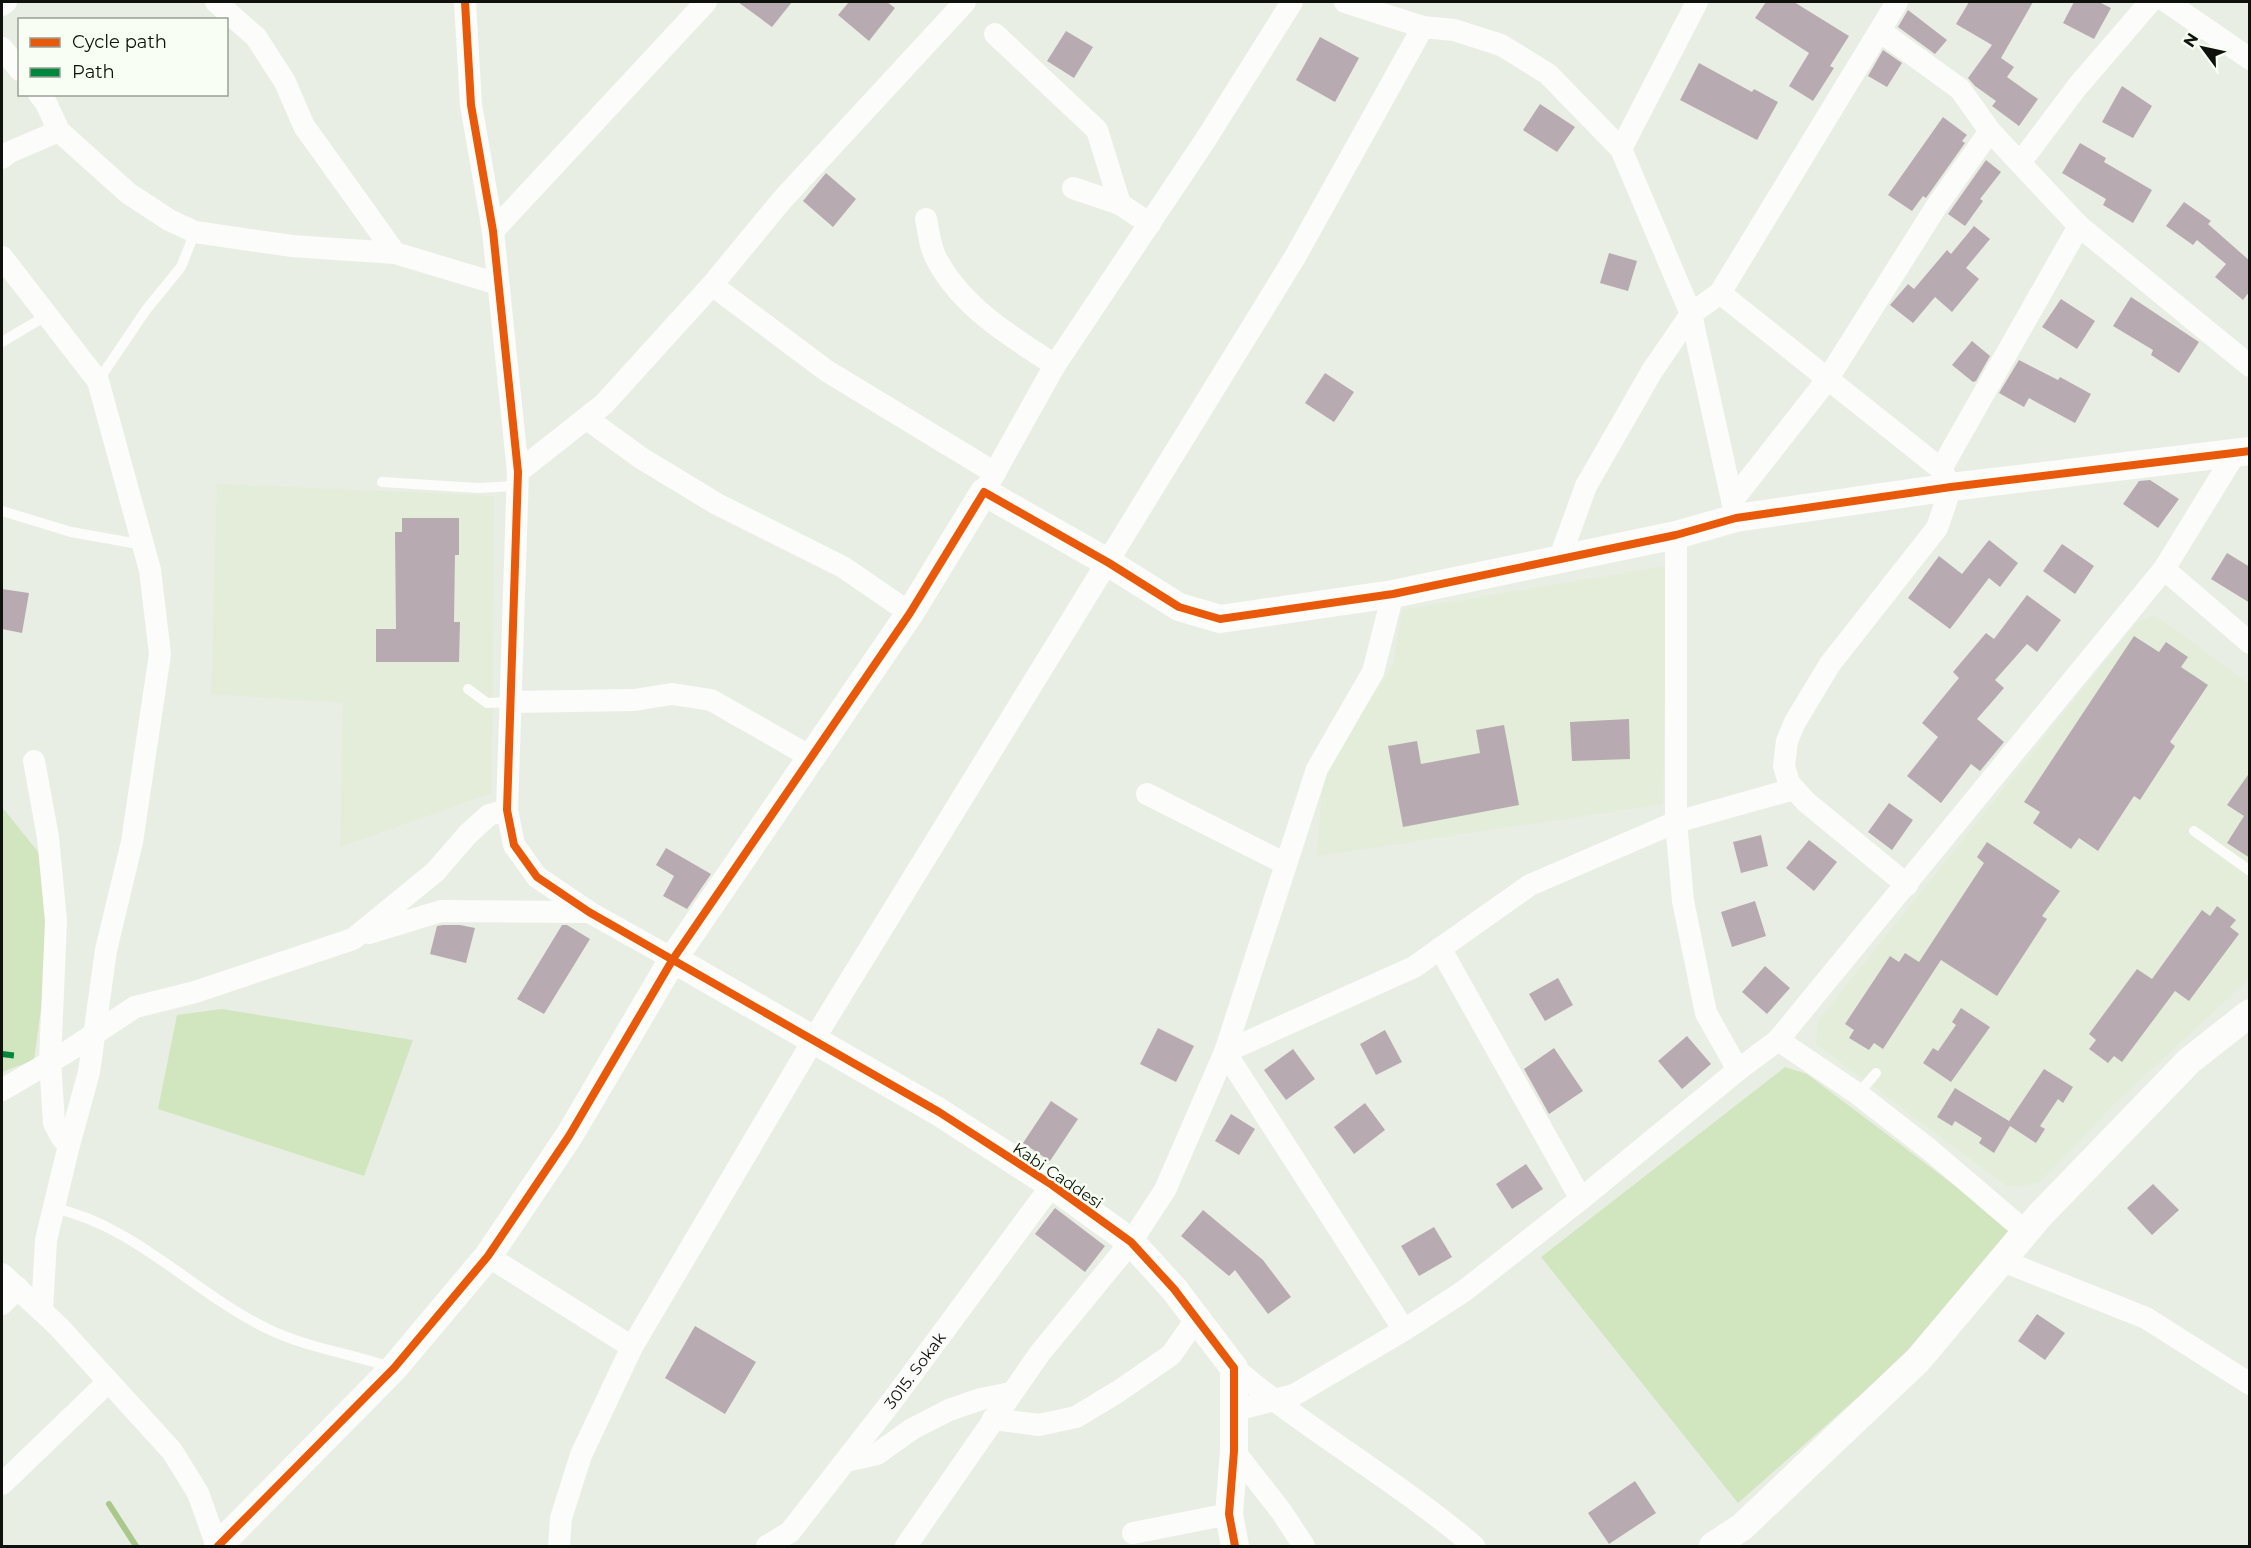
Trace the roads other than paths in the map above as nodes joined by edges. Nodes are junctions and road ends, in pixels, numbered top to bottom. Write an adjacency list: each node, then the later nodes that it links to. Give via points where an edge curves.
1 (6, 2): 12 (street)
2 (216, 2): 32 (street, via 256,37 285,82 304,126)
3 (465, 2): 30 (street, via 471,105)
4 (706, 2): 30 (street)
5 (965, 2): 35 (street, via 782,200)
6 (1292, 2): 28 (street)
7 (1345, 2): 13 (street)
8 (1697, 2): 22 (street)
9 (1897, 2): 14 (street)
10 (2150, 2): 24 (street, via 2077,87)
11 (2167, 2): 17 (street)
12 (2, 5)
13 (1423, 27): 22 (street, via 1454,30 1501,45 1548,74); 55 (street, via 1295,256)
14 (1880, 31): 21 (street, via 1960,89); 36 (street)
15 (994, 33): 26 (street, via 1097,130)
16 (2, 48): 18 (street)
17 (2250, 58)
18 (18, 68)
19 (41, 96): 20 (street)
20 (59, 131): 23 (street); 31 (street, via 128,193)
21 (1990, 131): 24 (street); 42 (street, via 1936,207)
22 (1621, 149): 37 (street)
23 (2, 158)
24 (2020, 163): 29 (street)
25 (1073, 188): 26 (street)
26 (1120, 204): 28 (street)
27 (926, 219): 40 (street, via 936,259 960,293 1006,333)
28 (1150, 224): 40 (street)
29 (2079, 226): 41 (street); 46 (street)
30 (493, 231): 34 (street)
31 (195, 232): 32 (street, via 292,246); 43 (lane, via 181,267)
32 (395, 253): 34 (street)
33 (2, 257): 38 (street)
34 (498, 284): 47 (street)
35 (712, 285): 44 (street, via 604,404); 49 (street)
36 (1720, 292): 37 (street); 42 (street)
37 (1691, 314): 50 (street); 54 (street, via 1652,371 1586,486)
38 (46, 316): 39 (lane); 43 (street)
39 (2, 342)
40 (1055, 364): 49 (street)
41 (2250, 366)
42 (1827, 380): 46 (street); 50 (street)
43 (98, 381): 53 (street)
44 (586, 418): 47 (street); 58 (street, via 641,458 717,504 843,567)
45 (2243, 452): 46 (street); 56 (street)
46 (1946, 478): 50 (street); 64 (street, via 1937,528 1830,664 1795,722 1787,741 1785,766)
47 (518, 479): 48 (lane, via 477,488); 61 (street)
48 (382, 482)
49 (989, 483): 55 (street); 58 (street)
50 (1734, 509): 52 (street)
51 (2, 511): 53 (lane, via 71,532)
52 (1676, 535): 54 (street); 67 (street)
53 (144, 544): 77 (street, via 160,654 132,842 106,950)
54 (1559, 560): 57 (street)
55 (1109, 563): 57 (street, via 1179,607 1220,619); 78 (street)
56 (2164, 568): 59 (street); 71 (street)
57 (1393, 594): 69 (street, via 1373,672 1317,769)
58 (910, 613): 62 (street)
59 (2250, 643)
60 (468, 689): 61 (lane, via 488,703)
61 (510, 702): 62 (street, via 634,699 672,694 711,700); 66 (street)
62 (811, 757): 75 (street)
63 (34, 761): 81 (street, via 48,837 56,921)
64 (1794, 789): 67 (street); 71 (street)
65 (1147, 794): 69 (street)
66 (507, 810): 72 (street, via 514,845 537,877); 73 (street, via 489,815 435,872)
67 (1676, 822): 74 (street, via 1530,885); 82 (street, via 1683,901 1706,1012)
68 (2194, 831): 70 (lane)
69 (1286, 864): 80 (street)
70 (2250, 871)
71 (1907, 885): 79 (street)
72 (589, 912): 73 (street, via 441,911); 75 (street)
73 (353, 939): 77 (street, via 195,992 135,1006)
74 (1440, 948): 80 (street, via 1414,967); 88 (street)
75 (673, 959): 78 (street, Kabi Caddesi); 92 (street, via 569,1136)
76 (2250, 1013): 90 (street, via 2189,1062)
77 (94, 1031): 81 (street); 86 (street, via 89,1072)
78 (814, 1040): 87 (street, Kabi Caddesi, via 939,1112); 99 (street)
79 (1778, 1040): 82 (street); 85 (street)
80 (1225, 1052): 91 (street, via 1165,1190); 98 (street)
81 (50, 1061): 84 (street); 86 (street, via 54,1124)
82 (1738, 1070): 88 (street)
83 (1876, 1073): 85 (lane)
84 (2, 1090)
85 (1858, 1094): 90 (street)
86 (69, 1145): 89 (street)
87 (1052, 1185): 91 (street, Kabi Caddesi); 109 (street, 3015. Sokak)
88 (1581, 1199): 98 (street, via 1464,1291)
89 (54, 1208): 96 (street, via 46,1240); 100 (lane, via 113,1229 265,1328)
90 (2026, 1232): 93 (street)
91 (1131, 1242): 97 (street, Kabi Caddesi); 104 (street)
92 (488, 1256): 99 (street); 100 (street)
93 (2002, 1261): 103 (street, via 2146,1318); 120 (street, via 1918,1360 1742,1527)
94 (10, 1281): 95 (street); 96 (street)
95 (2, 1304)
96 (42, 1311): 102 (street)
97 (1197, 1318): 101 (street, Kabi Caddesi); 107 (street, via 1171,1355 1076,1417 1039,1425)
98 (1404, 1330): 105 (street, via 1294,1395)
99 (632, 1347): 114 (street, via 581,1455 561,1518)
100 (394, 1368): 113 (street)
101 (1234, 1368): 105 (street); 106 (street)
102 (108, 1382): 110 (street); 113 (street, via 172,1450 198,1492)
103 (2250, 1384)
104 (1011, 1393): 107 (street); 109 (street, via 949,1410 912,1429 877,1454)
105 (1273, 1401): 106 (street); 119 (street, via 1441,1518)
106 (1234, 1410): 108 (street)
107 (993, 1419): 116 (street)
108 (1234, 1451): 111 (street); 118 (street)
109 (846, 1461): 115 (street, 3015. Sokak, via 790,1532)
110 (2, 1484)
111 (1229, 1514): 112 (street); 117 (street)
112 (1133, 1533)
113 (218, 1546)
114 (559, 1546)
115 (766, 1546)
116 (906, 1546)
117 (1235, 1546)
118 (1304, 1546)
119 (1474, 1546)
120 (1713, 1546)

